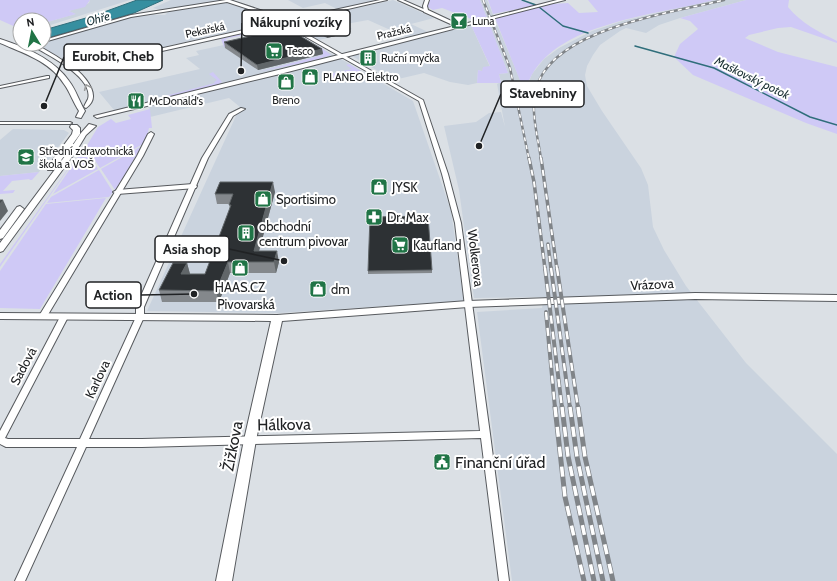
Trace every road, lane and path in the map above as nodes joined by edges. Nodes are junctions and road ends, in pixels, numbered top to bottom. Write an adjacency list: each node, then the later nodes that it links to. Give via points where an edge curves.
1 (234, 0): 5 (street)
2 (385, 0): 9 (street, Pekařská)
3 (400, 0): 7 (street)
4 (563, 0): 10 (main road, Pražská)
5 (226, 1): 9 (street, Wolkerova, via 262,12); 11 (street, via 131,16)
6 (426, 1): 7 (street); 8 (main road)
7 (411, 4): 8 (street)
8 (426, 11): 10 (main road)
9 (283, 23): 14 (street, Wolkerova); 15 (street, Pekařská)
10 (459, 26): 14 (main road, Pražská)
11 (52, 39)
12 (0, 41): 18 (main road, via 40,58 66,81)
13 (46, 52): 15 (street)
14 (343, 56): 22 (main road, Pražská); 32 (street, Wolkerova, via 421,100 458,223)
15 (75, 69): 19 (street, one-way to 15, via 90,101 89,88)
16 (47, 77): 17 (street)
17 (0, 87)
18 (74, 95): 19 (main road); 21 (main road, via 82,112)
19 (86, 107): 22 (main road)
20 (243, 109): 27 (street, Karlova, via 235,111 227,120 205,158)
21 (79, 117): 22 (main road); 24 (main road)
22 (96, 118): 25 (main road)
23 (0, 123): 24 (street)
24 (72, 125): 25 (main road); 29 (main road, via 77,130 74,136)
25 (92, 126): 30 (main road, via 85,130 75,148)
26 (151, 134): 28 (street)
27 (193, 186): 28 (main road); 36 (street, Karlova, via 140,307)
28 (117, 192): 34 (street)
29 (0, 236)
30 (0, 249)
31 (837, 298): 32 (main road, Vrázova, via 696,296)
32 (468, 304): 37 (main road, Pivovarská); 38 (street, Wolkerova)
33 (0, 316): 34 (main road, Pivovarská)
34 (43, 316): 35 (main road, Pivovarská)
35 (64, 317): 36 (main road, Pivovarská); 40 (street, Sadová, via 0,439 6,443)
36 (140, 317): 37 (main road, Pivovarská); 40 (street, Karlova)
37 (277, 318): 39 (main road, Žižkova)
38 (486, 434): 39 (street, Hálkova); 43 (street, Wolkerova)
39 (250, 440): 40 (street, Hálkova); 42 (main road, Žižkova)
40 (82, 442): 41 (street, Karlova)
41 (20, 581)
42 (224, 581)
43 (504, 581)

